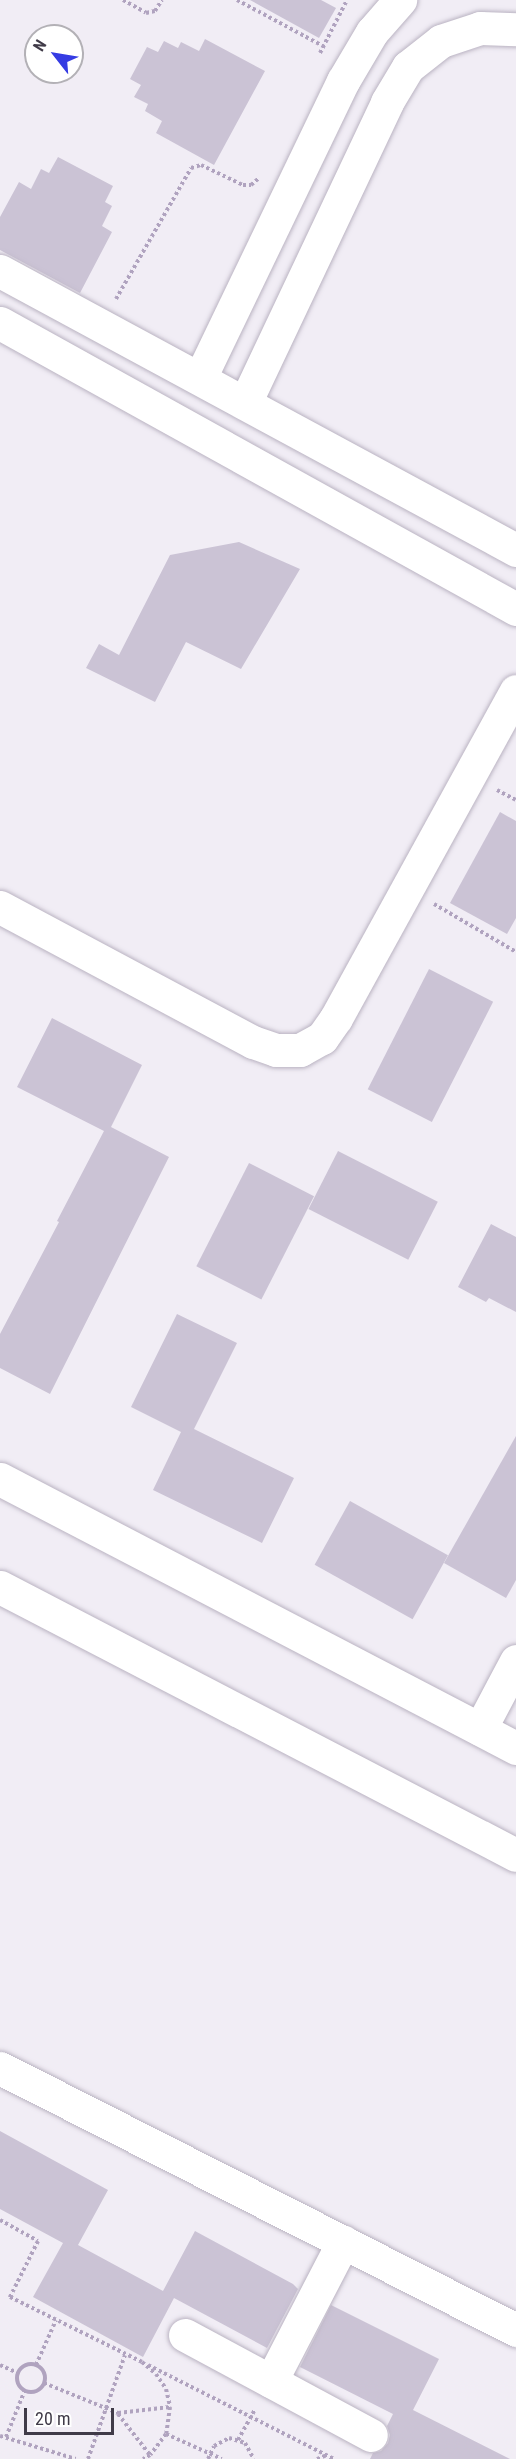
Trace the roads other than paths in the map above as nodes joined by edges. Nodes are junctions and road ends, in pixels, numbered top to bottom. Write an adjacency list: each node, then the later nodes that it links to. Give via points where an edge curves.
1 (400, 0): 5 (street, via 372,32 343,81)
2 (516, 29): 6 (street, via 480,28 441,41 408,67 387,102)
3 (0, 270): 5 (street)
4 (0, 323): 8 (street)
5 (200, 378): 6 (street)
6 (245, 403): 7 (street)
7 (516, 550)
8 (516, 609)
9 (516, 691): 10 (street, via 336,1018 322,1038 300,1050 276,1050 253,1042)
10 (0, 907)
11 (0, 1479): 14 (street)
12 (0, 1587): 16 (street)
13 (516, 1661): 14 (street)
14 (480, 1729): 15 (street)
15 (516, 1748)
16 (516, 1855)
17 (0, 2068): 18 (street)
18 (343, 2242): 19 (street); 21 (street)
19 (516, 2330)
20 (185, 2335): 21 (street)
21 (271, 2381): 22 (street)
22 (370, 2435)

